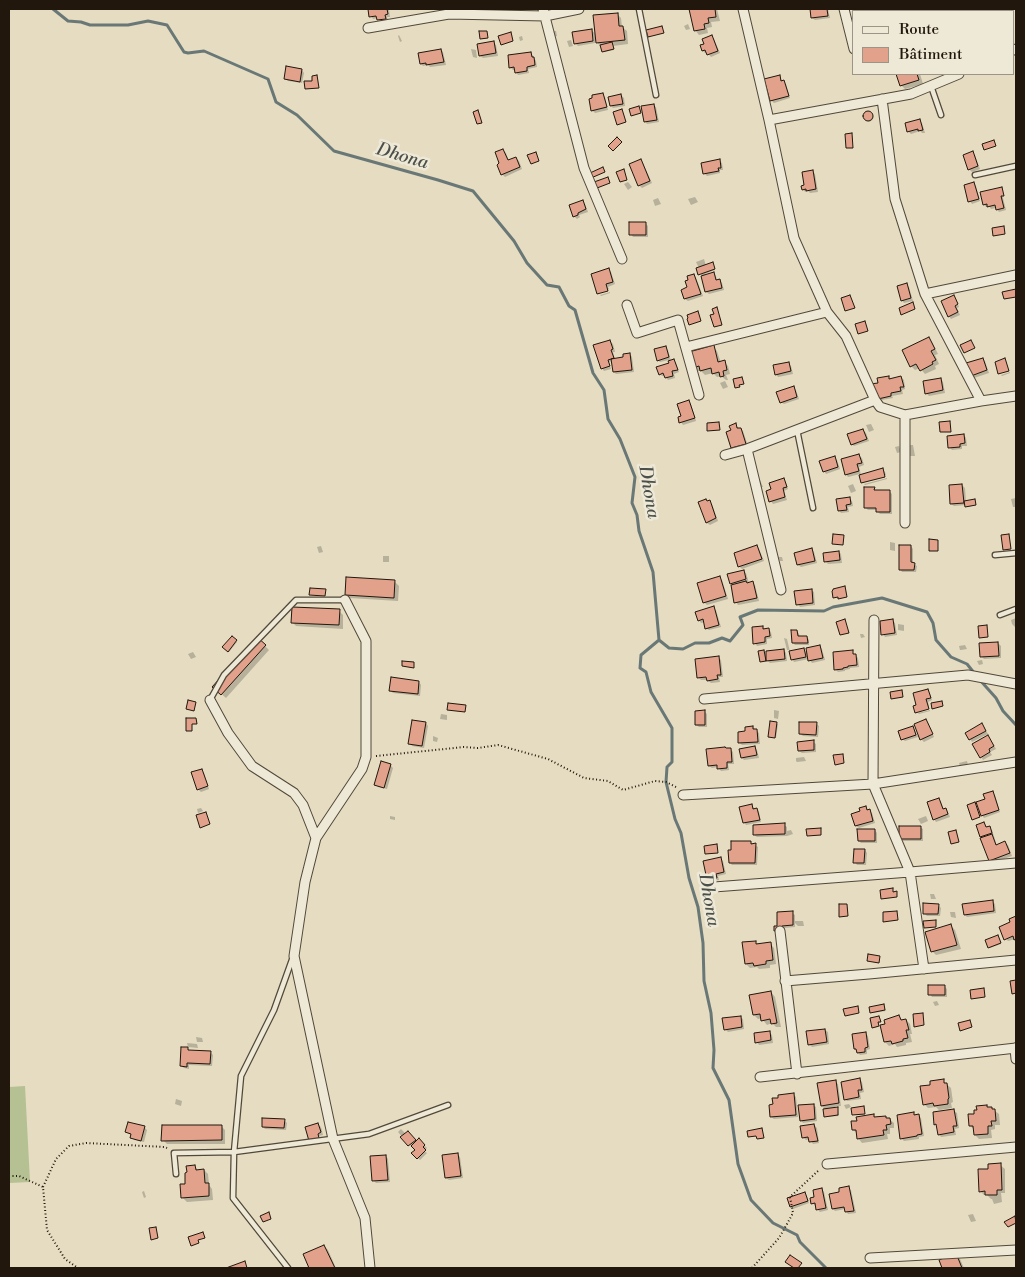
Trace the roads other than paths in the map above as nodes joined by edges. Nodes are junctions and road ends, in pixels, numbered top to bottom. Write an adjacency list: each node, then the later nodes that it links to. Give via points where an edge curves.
1 (579, 9): 6 (street)
2 (639, 9): 11 (lane)
3 (742, 9): 14 (street)
4 (844, 9): 8 (street)
5 (440, 12): 6 (street); 7 (street)
6 (544, 12): 17 (street, via 584,168)
7 (368, 28)
8 (852, 41)
9 (945, 77): 10 (street)
10 (931, 86): 12 (street); 13 (lane)
11 (656, 95)
12 (882, 100): 14 (street); 19 (street, via 895,199)
13 (941, 115)
14 (769, 120): 21 (street, via 794,238)
15 (1016, 166): 16 (lane)
16 (975, 175)
17 (622, 260)
18 (1016, 275): 19 (street)
19 (925, 294): 26 (street)
20 (627, 305): 22 (street, via 636,333 678,320)
21 (827, 312): 22 (street); 25 (street, via 846,336)
22 (686, 347): 23 (street)
23 (699, 395)
24 (1016, 396): 26 (street)
25 (875, 400): 27 (street, via 880,407); 28 (street)
26 (980, 401): 27 (street)
27 (905, 415): 32 (street)
28 (797, 430): 29 (street); 31 (lane)
29 (747, 449): 30 (street); 35 (street)
30 (725, 455)
31 (814, 508)
32 (905, 523)
33 (1016, 553): 34 (lane)
34 (995, 555)
35 (781, 590)
36 (345, 600): 43 (lane, via 296,600 224,675); 47 (street, via 366,641 366,757 362,769)
37 (1016, 609): 38 (lane)
38 (1000, 615)
39 (874, 620): 40 (street)
40 (874, 684): 41 (street, via 968,675); 42 (street); 45 (street)
41 (1016, 684)
42 (704, 699)
43 (210, 700): 47 (street, via 228,733 252,766 294,792)
44 (1016, 762): 45 (street)
45 (873, 784): 46 (street); 49 (street)
46 (683, 795)
47 (316, 838): 52 (street, via 305,882)
48 (1016, 863): 49 (street)
49 (910, 872): 50 (street); 54 (street)
50 (714, 886)
51 (780, 931): 55 (street)
52 (294, 956): 61 (street); 63 (lane, via 274,1010 241,1076)
53 (1016, 960): 54 (street)
54 (924, 969): 55 (street)
55 (786, 981): 58 (street)
56 (1016, 1048): 57 (street); 58 (street)
57 (1016, 1059)
58 (797, 1074): 59 (street)
59 (760, 1077)
60 (448, 1105): 61 (lane, via 369,1134)
61 (333, 1139): 63 (lane); 69 (street, via 365,1218)
62 (1016, 1147): 64 (street)
63 (234, 1152): 65 (lane, via 174,1153); 68 (lane, via 233,1198)
64 (827, 1164)
65 (176, 1174)
66 (1016, 1250): 67 (street)
67 (870, 1258)
68 (288, 1268)
69 (370, 1268)

